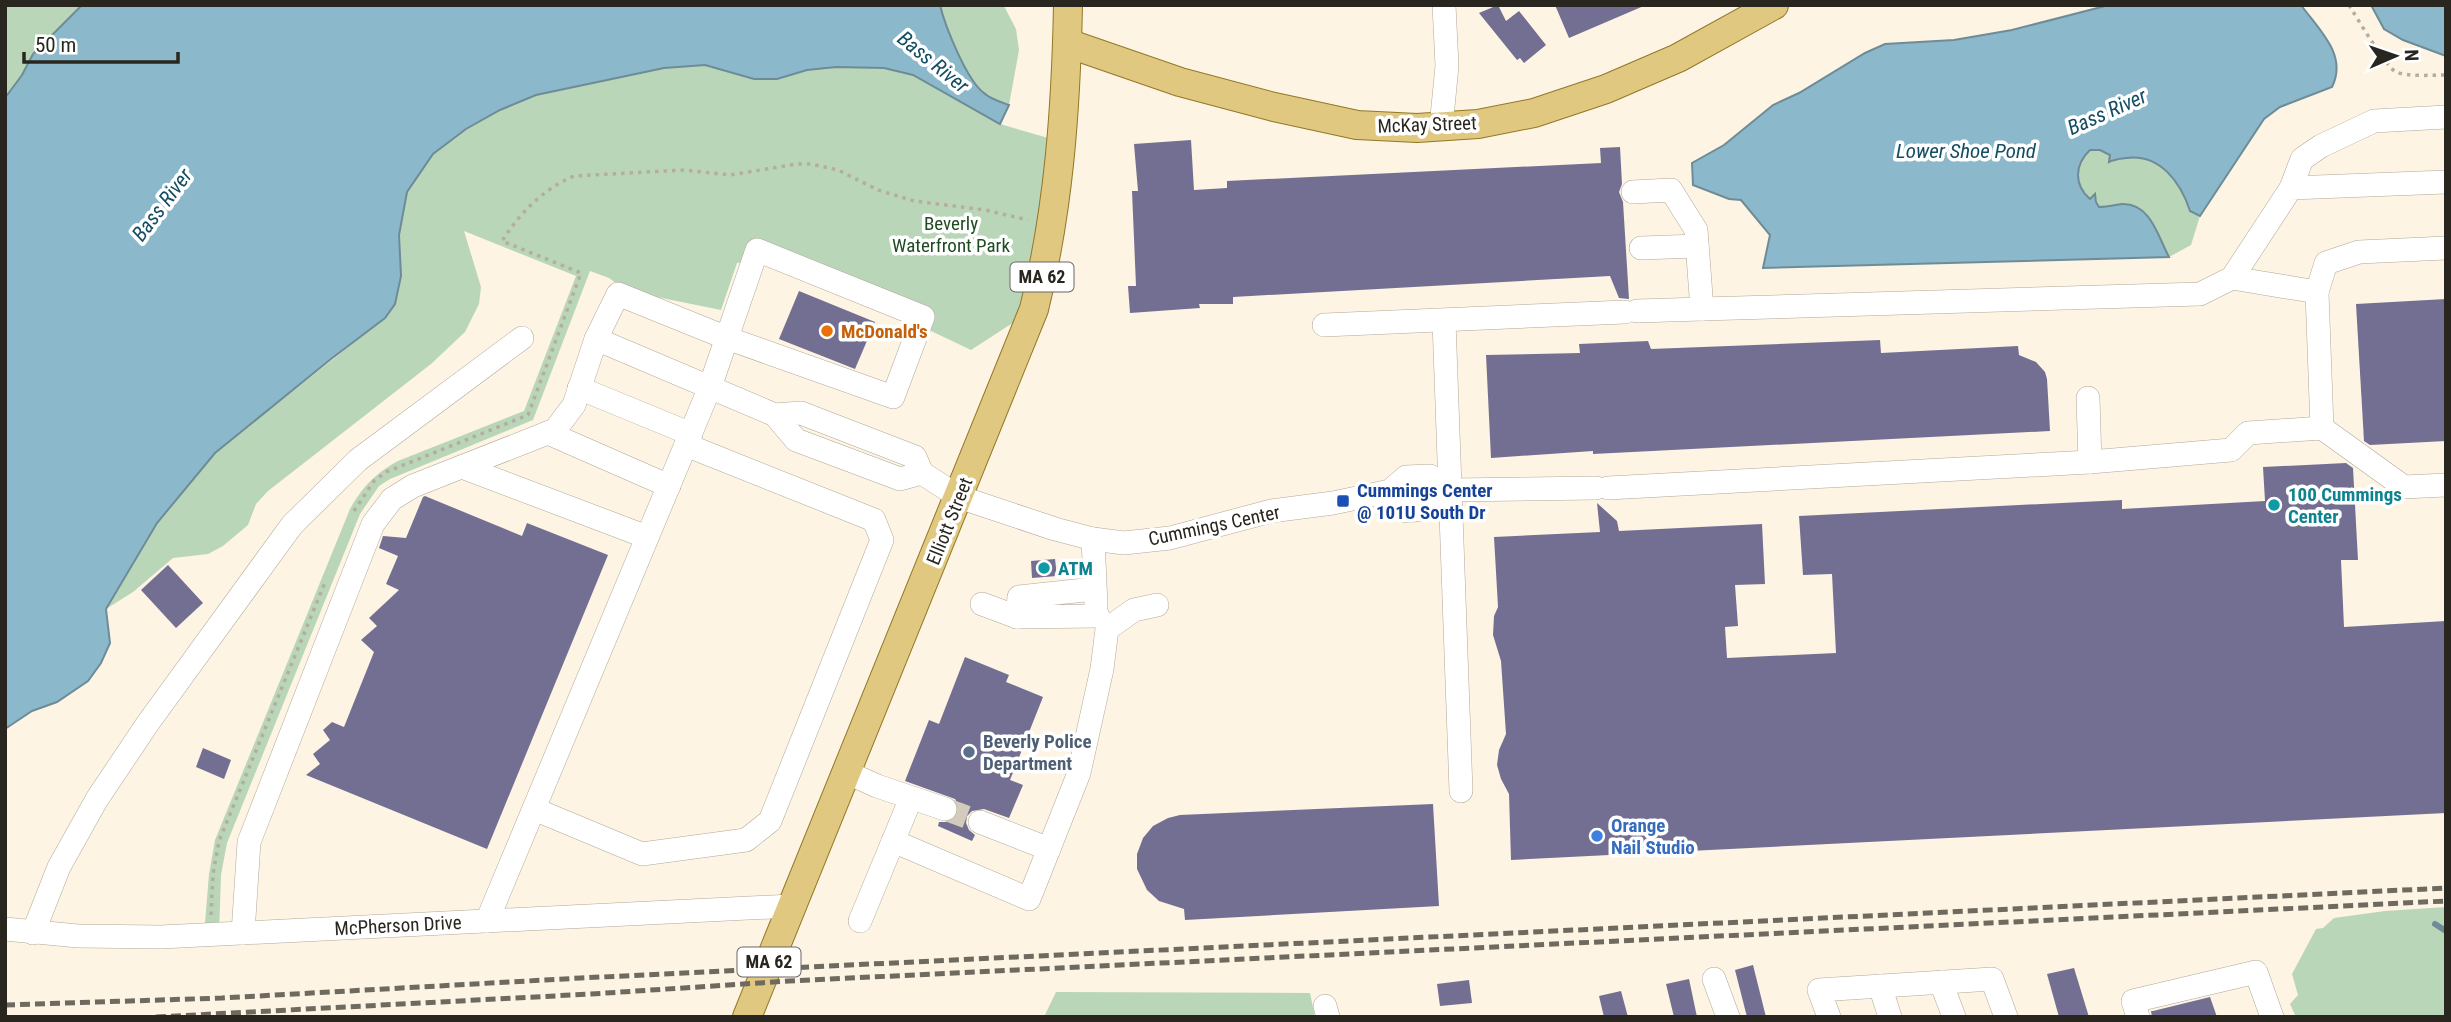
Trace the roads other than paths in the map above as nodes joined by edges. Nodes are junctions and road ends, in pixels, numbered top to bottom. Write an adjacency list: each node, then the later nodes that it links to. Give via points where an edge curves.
1 (1068, 5): 4 (main road, Elliott Street / MA 62)
2 (1444, 5): 6 (street, via 1447,66)
3 (1774, 5): 6 (main road, McKay Street, via 1678,58 1606,89 1534,113)
4 (1067, 43): 6 (main road, McKay Street, via 1180,82 1274,107 1357,125); 33 (main road, Elliott Street / MA 62, via 1052,226 1034,309)
5 (2446, 117): 8 (street, via 2374,121 2302,159)
6 (1441, 127)
7 (2446, 182): 8 (street)
8 (2291, 188): 13 (street)
9 (1633, 192): 10 (street, via 1671,190 1696,230)
10 (1697, 246): 11 (street); 15 (street)
11 (1641, 248)
12 (2446, 248): 14 (street, via 2359,252 2326,263)
13 (2232, 278): 14 (street); 15 (street, via 2200,295)
14 (2317, 292): 24 (street)
15 (1702, 309): 16 (street)
16 (1444, 321): 17 (street); 31 (street)
17 (1324, 325)
18 (522, 338): 53 (street, via 358,460 292,525 97,799 59,867)
19 (727, 338): 19 (street, via 893,397 923,317 757,250); 20 (street, via 618,294); 21 (street)
20 (596, 339): 21 (street); 22 (street)
21 (710, 387): 26 (street); 33 (street, Cummings Center, via 775,415 801,413 915,457 922,473)
22 (579, 388): 25 (street, via 573,405); 26 (street)
23 (2088, 398): 27 (street)
24 (2322, 428): 27 (street, via 2248,433 2231,450); 29 (street, via 2404,487)
25 (548, 433): 28 (street); 30 (street)
26 (688, 439): 30 (street); 44 (street, via 874,520 882,540 770,821 746,840 642,854)
27 (2090, 463): 31 (street, via 1602,488)
28 (462, 467): 34 (street); 54 (street, via 392,499 373,524 249,842)
29 (2446, 485)
30 (669, 486): 34 (street)
31 (1452, 490): 32 (street, Cummings Center, via 1430,476 1406,477); 32 (street, via 1431,508 1406,510); 42 (street)
32 (1390, 491): 35 (street, Cummings Center, via 1271,512 1170,538 1124,543)
33 (959, 497): 35 (street, Cummings Center); 41 (main road, Elliott Street / MA 62)
34 (648, 537): 44 (street)
35 (1093, 539): 36 (street)
36 (1094, 589): 39 (street, via 1019,597); 40 (street)
37 (982, 604): 39 (street)
38 (1157, 605): 40 (street)
39 (1017, 617): 40 (street)
40 (1102, 622): 48 (street, via 1102,669 1079,773)
41 (846, 772): 43 (street); 49 (main road, Elliott Street / MA 62)
42 (1461, 791)
43 (911, 798): 45 (street); 47 (street)
44 (534, 808): 50 (street)
45 (945, 809)
46 (980, 822): 48 (street)
47 (893, 841): 48 (street, via 1029,899); 51 (street)
48 (1049, 849)
49 (791, 906): 50 (street, McPherson Drive); 58 (main road, Elliott Street / MA 62)
50 (487, 921): 54 (street, McPherson Drive)
51 (860, 921)
52 (5, 929): 53 (street, McPherson Drive)
53 (33, 933): 54 (street, McPherson Drive, via 161,937)
54 (243, 933)
55 (1714, 979): 59 (street)
56 (1941, 982): 57 (street); 62 (street); 63 (street, via 1992,979)
57 (1880, 986): 60 (street, via 1819,990); 61 (street)
58 (747, 1017)
59 (1728, 1017)
60 (1829, 1017)
61 (1890, 1017)
62 (1954, 1017)
63 (2006, 1017)
64 (2138, 1017): 65 (street, via 2133,1001 2256,972)
65 (2272, 1017)

